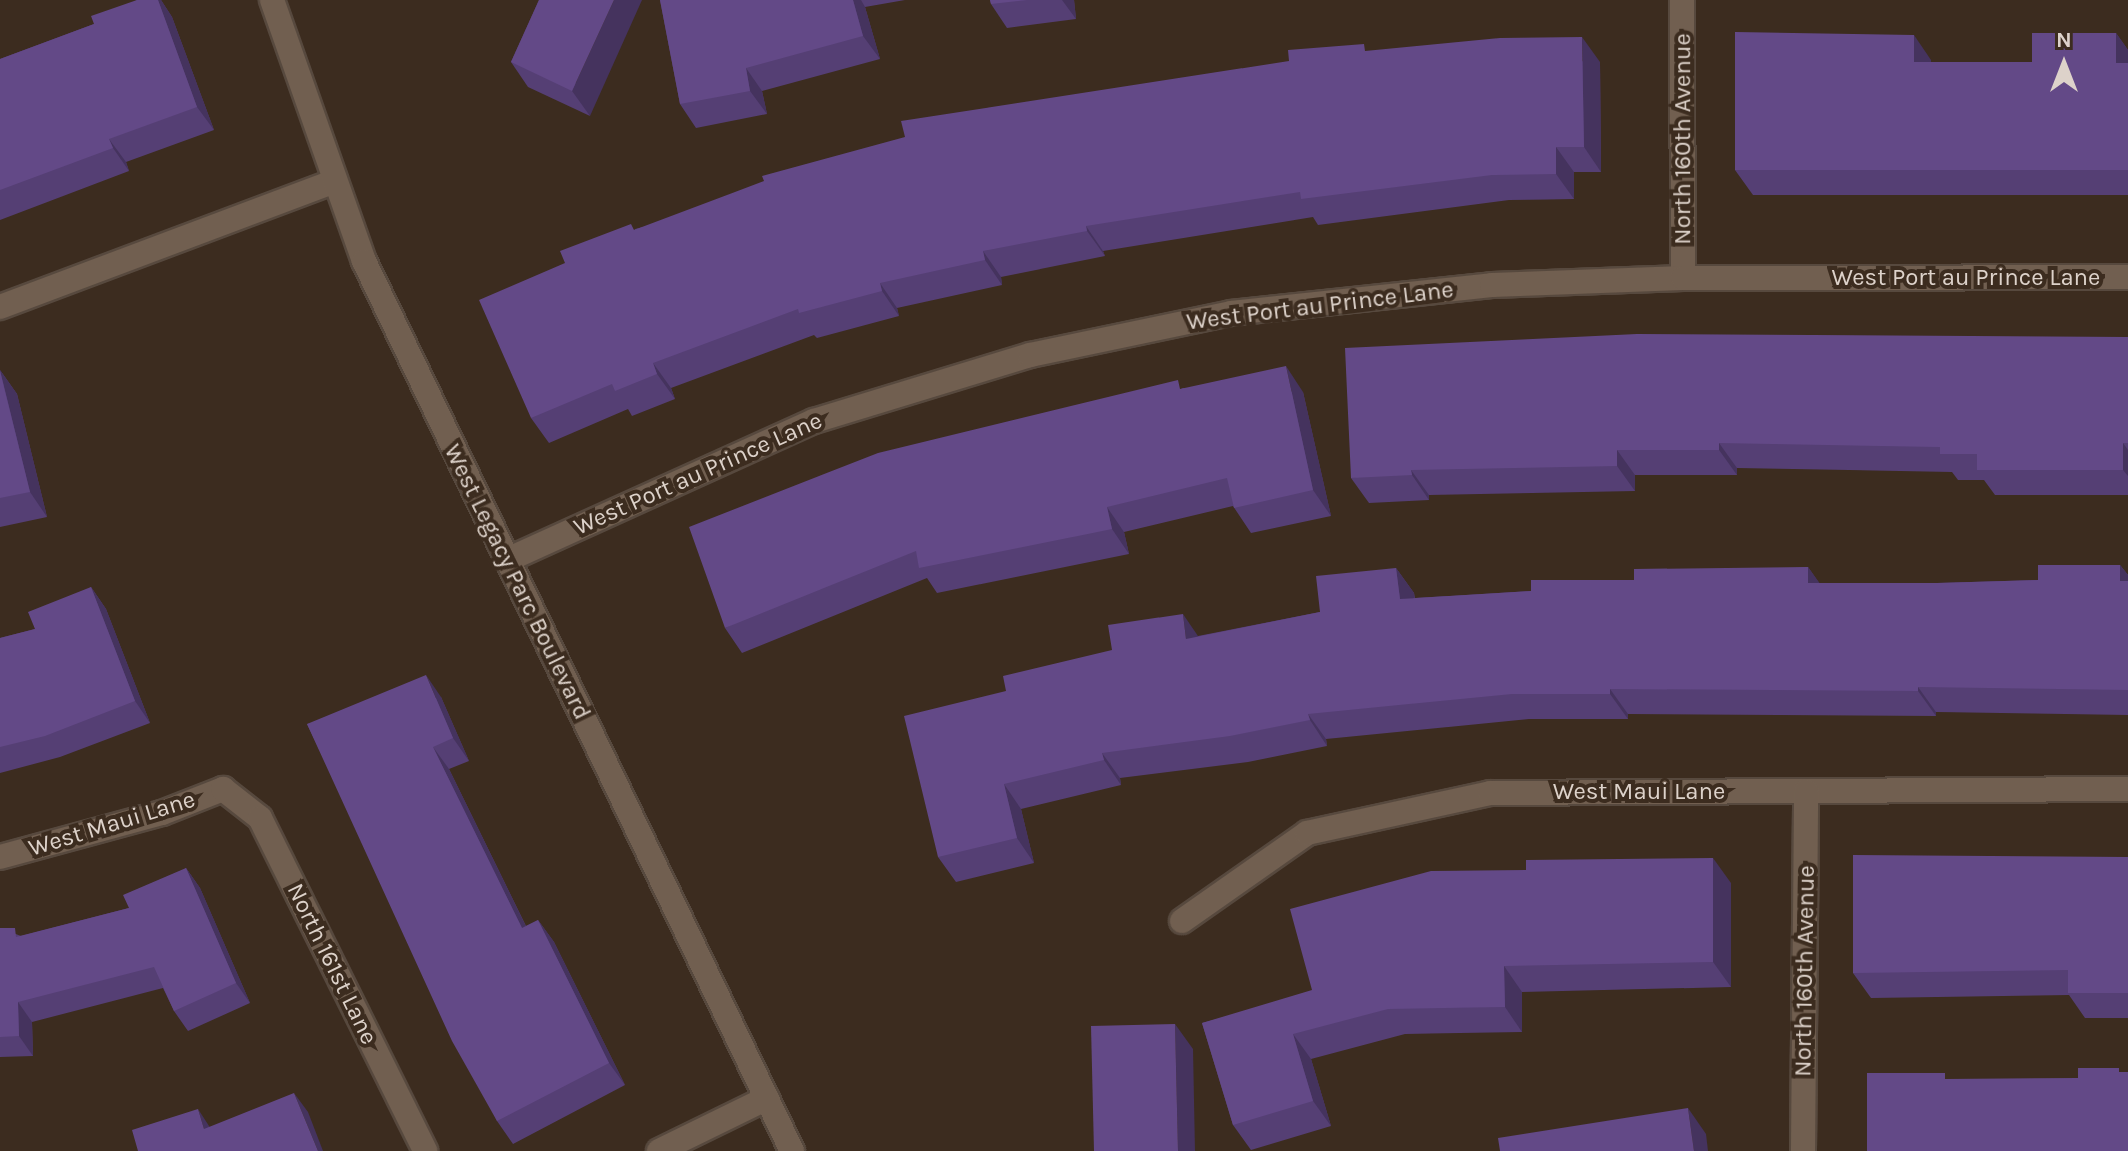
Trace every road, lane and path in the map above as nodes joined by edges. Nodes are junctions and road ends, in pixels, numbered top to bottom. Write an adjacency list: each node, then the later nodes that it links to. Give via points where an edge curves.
1 (272, 0): 3 (street, West Legacy Parc Boulevard)
2 (1682, 0): 5 (street, North 160th Avenue)
3 (332, 182): 6 (street); 7 (street, West Legacy Parc Boulevard, via 425,396)
4 (2128, 277): 5 (street, West Port au Prince Lane)
5 (1683, 278): 7 (street, West Port au Prince Lane, via 1370,295 1231,313 1030,355 814,421)
6 (0, 307)
7 (507, 560): 13 (street, West Legacy Parc Boulevard)
8 (223, 789): 11 (street, West Maui Lane, via 162,813); 14 (street, North 161st Lane, via 260,818)
9 (2128, 789): 10 (street, West Maui Lane)
10 (1806, 791): 12 (street, West Maui Lane, via 1490,793 1307,833); 17 (street, North 160th Avenue)
11 (0, 857)
12 (1182, 921)
13 (767, 1098): 15 (street); 16 (street, West Legacy Parc Boulevard)
14 (425, 1151)
15 (659, 1151)
16 (792, 1151)
17 (1803, 1151)

